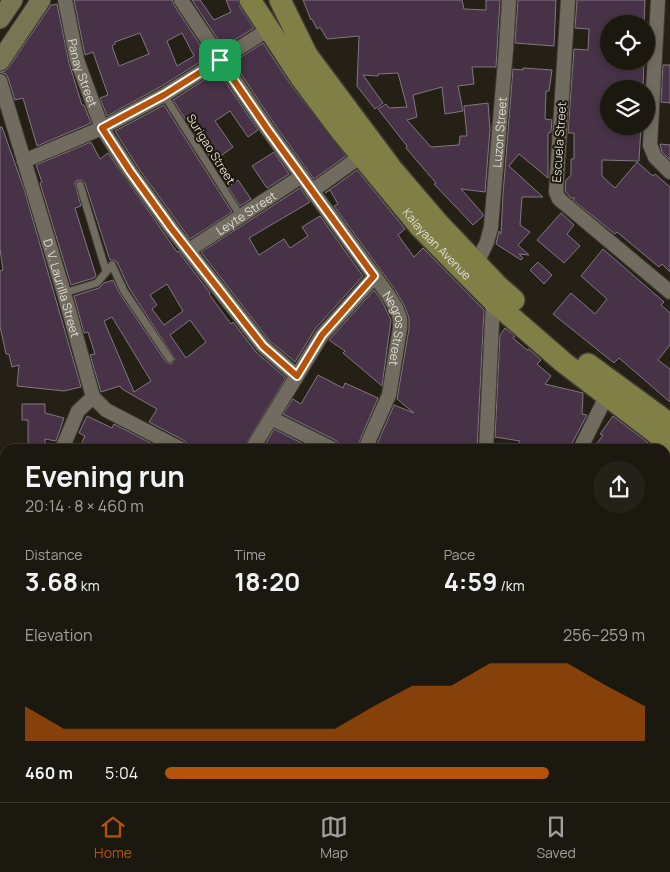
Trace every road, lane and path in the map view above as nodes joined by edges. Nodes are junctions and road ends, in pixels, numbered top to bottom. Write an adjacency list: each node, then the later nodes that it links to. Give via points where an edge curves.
1 (13, 0): 12 (main road)
2 (28, 0): 14 (main road)
3 (41, 0): 17 (main road)
4 (65, 0): 20 (street, Panay Street, via 77,60)
5 (181, 0): 16 (street, Negros Street)
6 (250, 0): 13 (main road, Kalayaan Avenue)
7 (272, 0): 15 (main road)
8 (280, 0): 15 (main road, Kalayaan Avenue)
9 (508, 0): 29 (street, Luzon Street, via 491,227)
10 (568, 0): 32 (street, Escuela Street, via 556,192 559,199)
11 (658, 0): 23 (street, via 650,146 655,158)
12 (0, 19)
13 (269, 29): 16 (street); 21 (main road, Kalayaan Avenue, via 301,78)
14 (0, 41)
15 (308, 55): 29 (main road, Kalayaan Avenue, via 392,169)
16 (220, 60): 19 (street); 24 (street, Negros Street)
17 (0, 61)
18 (0, 81): 22 (street, D. V. Laurilla Street)
19 (164, 95): 20 (street); 27 (lane, Surigao Street)
20 (102, 128): 22 (street); 28 (street, Panay Street)
21 (361, 156): 26 (street); 34 (main road, Kalayaan Avenue, via 420,227)
22 (24, 161): 33 (street, D. V. Laurilla Street)
23 (670, 172)
24 (302, 176): 26 (street, Negros Street); 27 (street, Leyte Street)
25 (80, 185): 30 (lane)
26 (312, 190): 31 (street, Negros Street)
27 (240, 215): 28 (street, Leyte Street)
28 (189, 250): 36 (street, Panay Street, via 263,346)
29 (477, 263): 37 (main road, Kalayaan Avenue)
30 (109, 268): 33 (lane, via 97,283); 35 (lane)
31 (374, 276): 36 (street, via 322,335); 45 (street, Negros Street, via 397,310 400,328 389,395)
32 (670, 292)
33 (64, 293): 38 (street, D. V. Laurilla Street)
34 (493, 301): 37 (main road, Kalayaan Avenue, via 564,362); 46 (street)
35 (170, 359)
36 (297, 376): 39 (street)
37 (610, 390): 40 (main road, Kalayaan Avenue); 47 (street); 48 (main road, Kalayaan Avenue)
38 (93, 397): 41 (street, via 78,411); 42 (street, via 106,410)
39 (271, 418): 43 (street); 44 (street)
40 (670, 424)
41 (64, 444)
42 (171, 444)
43 (255, 444)
44 (323, 444)
45 (367, 444)
46 (486, 444)
47 (583, 444)
48 (670, 444)

